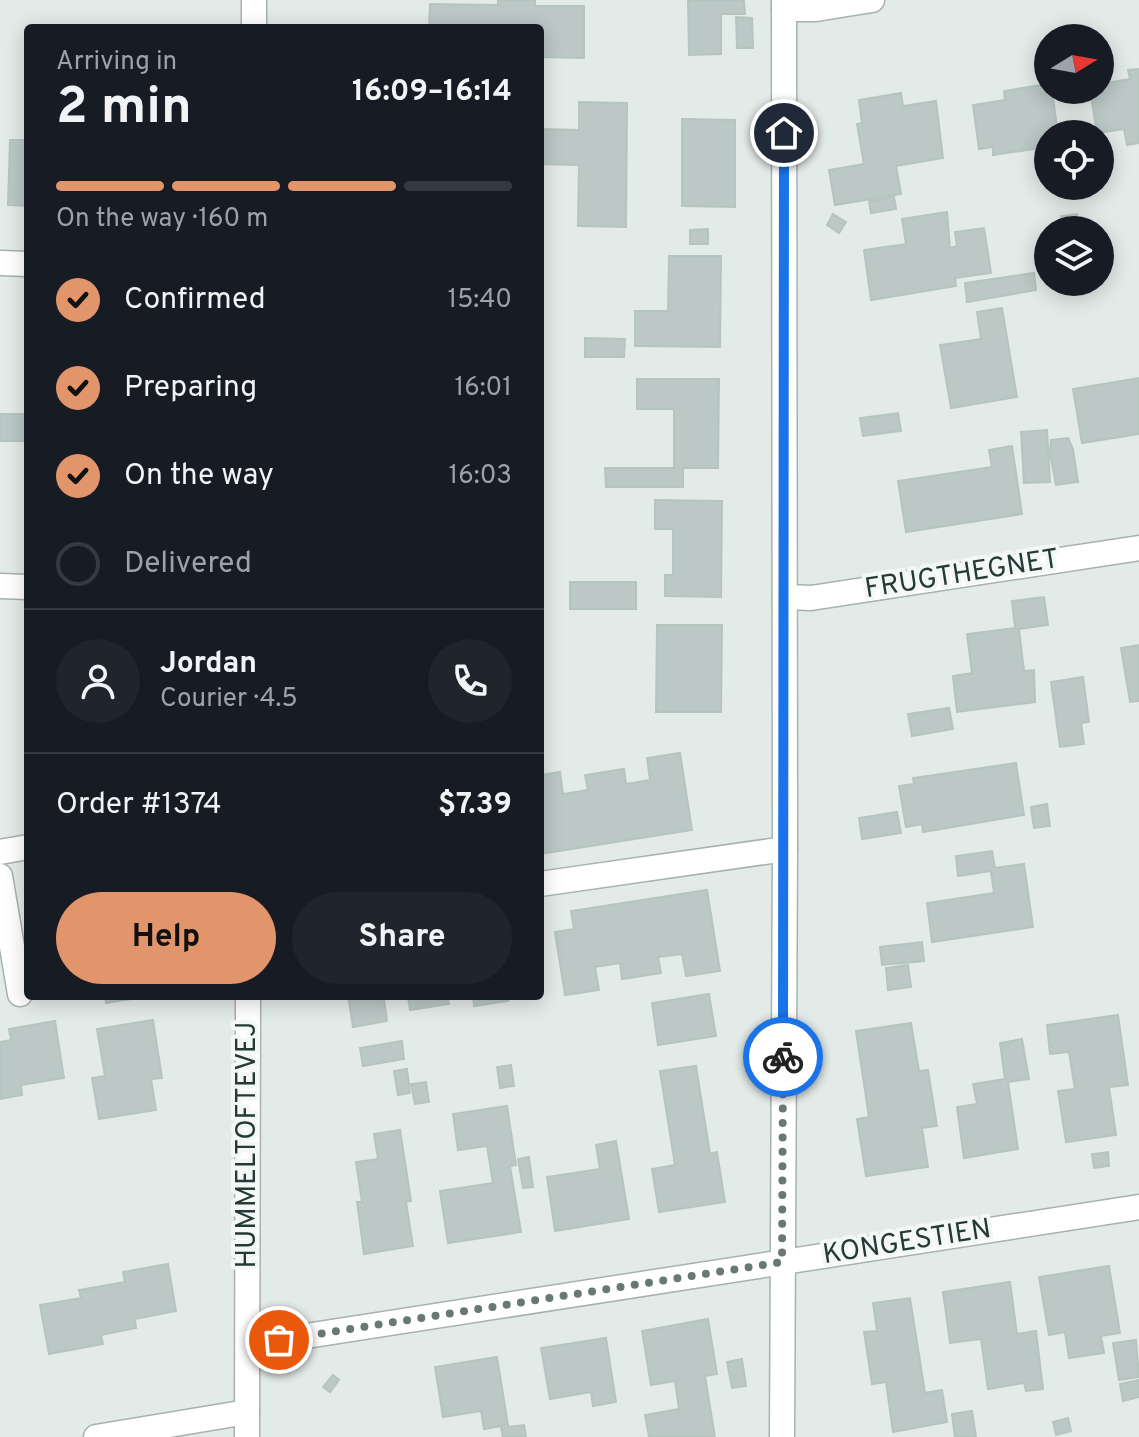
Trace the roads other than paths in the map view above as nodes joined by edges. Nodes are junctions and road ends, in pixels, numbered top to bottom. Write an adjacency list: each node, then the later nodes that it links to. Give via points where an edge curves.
1 (254, 0): 4 (street)
2 (872, 0): 3 (street, via 816,9)
3 (784, 5): 10 (street)
4 (254, 24)
5 (0, 263): 6 (street)
6 (24, 264)
7 (1139, 548): 10 (street, FRUGTHEGNET, via 811,598)
8 (0, 586): 9 (street)
9 (24, 587)
10 (785, 597): 12 (street)
11 (24, 848): 13 (street)
12 (785, 849): 15 (street); 19 (street)
13 (0, 852)
14 (0, 876): 16 (street)
15 (544, 883)
16 (20, 994)
17 (248, 1000): 20 (street, HUMMELTOFTEVEJ)
18 (1139, 1207): 19 (street, KONGESTIEN)
19 (782, 1262): 20 (street, KONGESTIEN); 24 (street)
20 (248, 1345): 21 (street, HUMMELTOFTEVEJ)
21 (247, 1412): 22 (street); 23 (street, HUMMELTOFTEVEJ)
22 (96, 1437)
23 (247, 1437)
24 (782, 1437)

